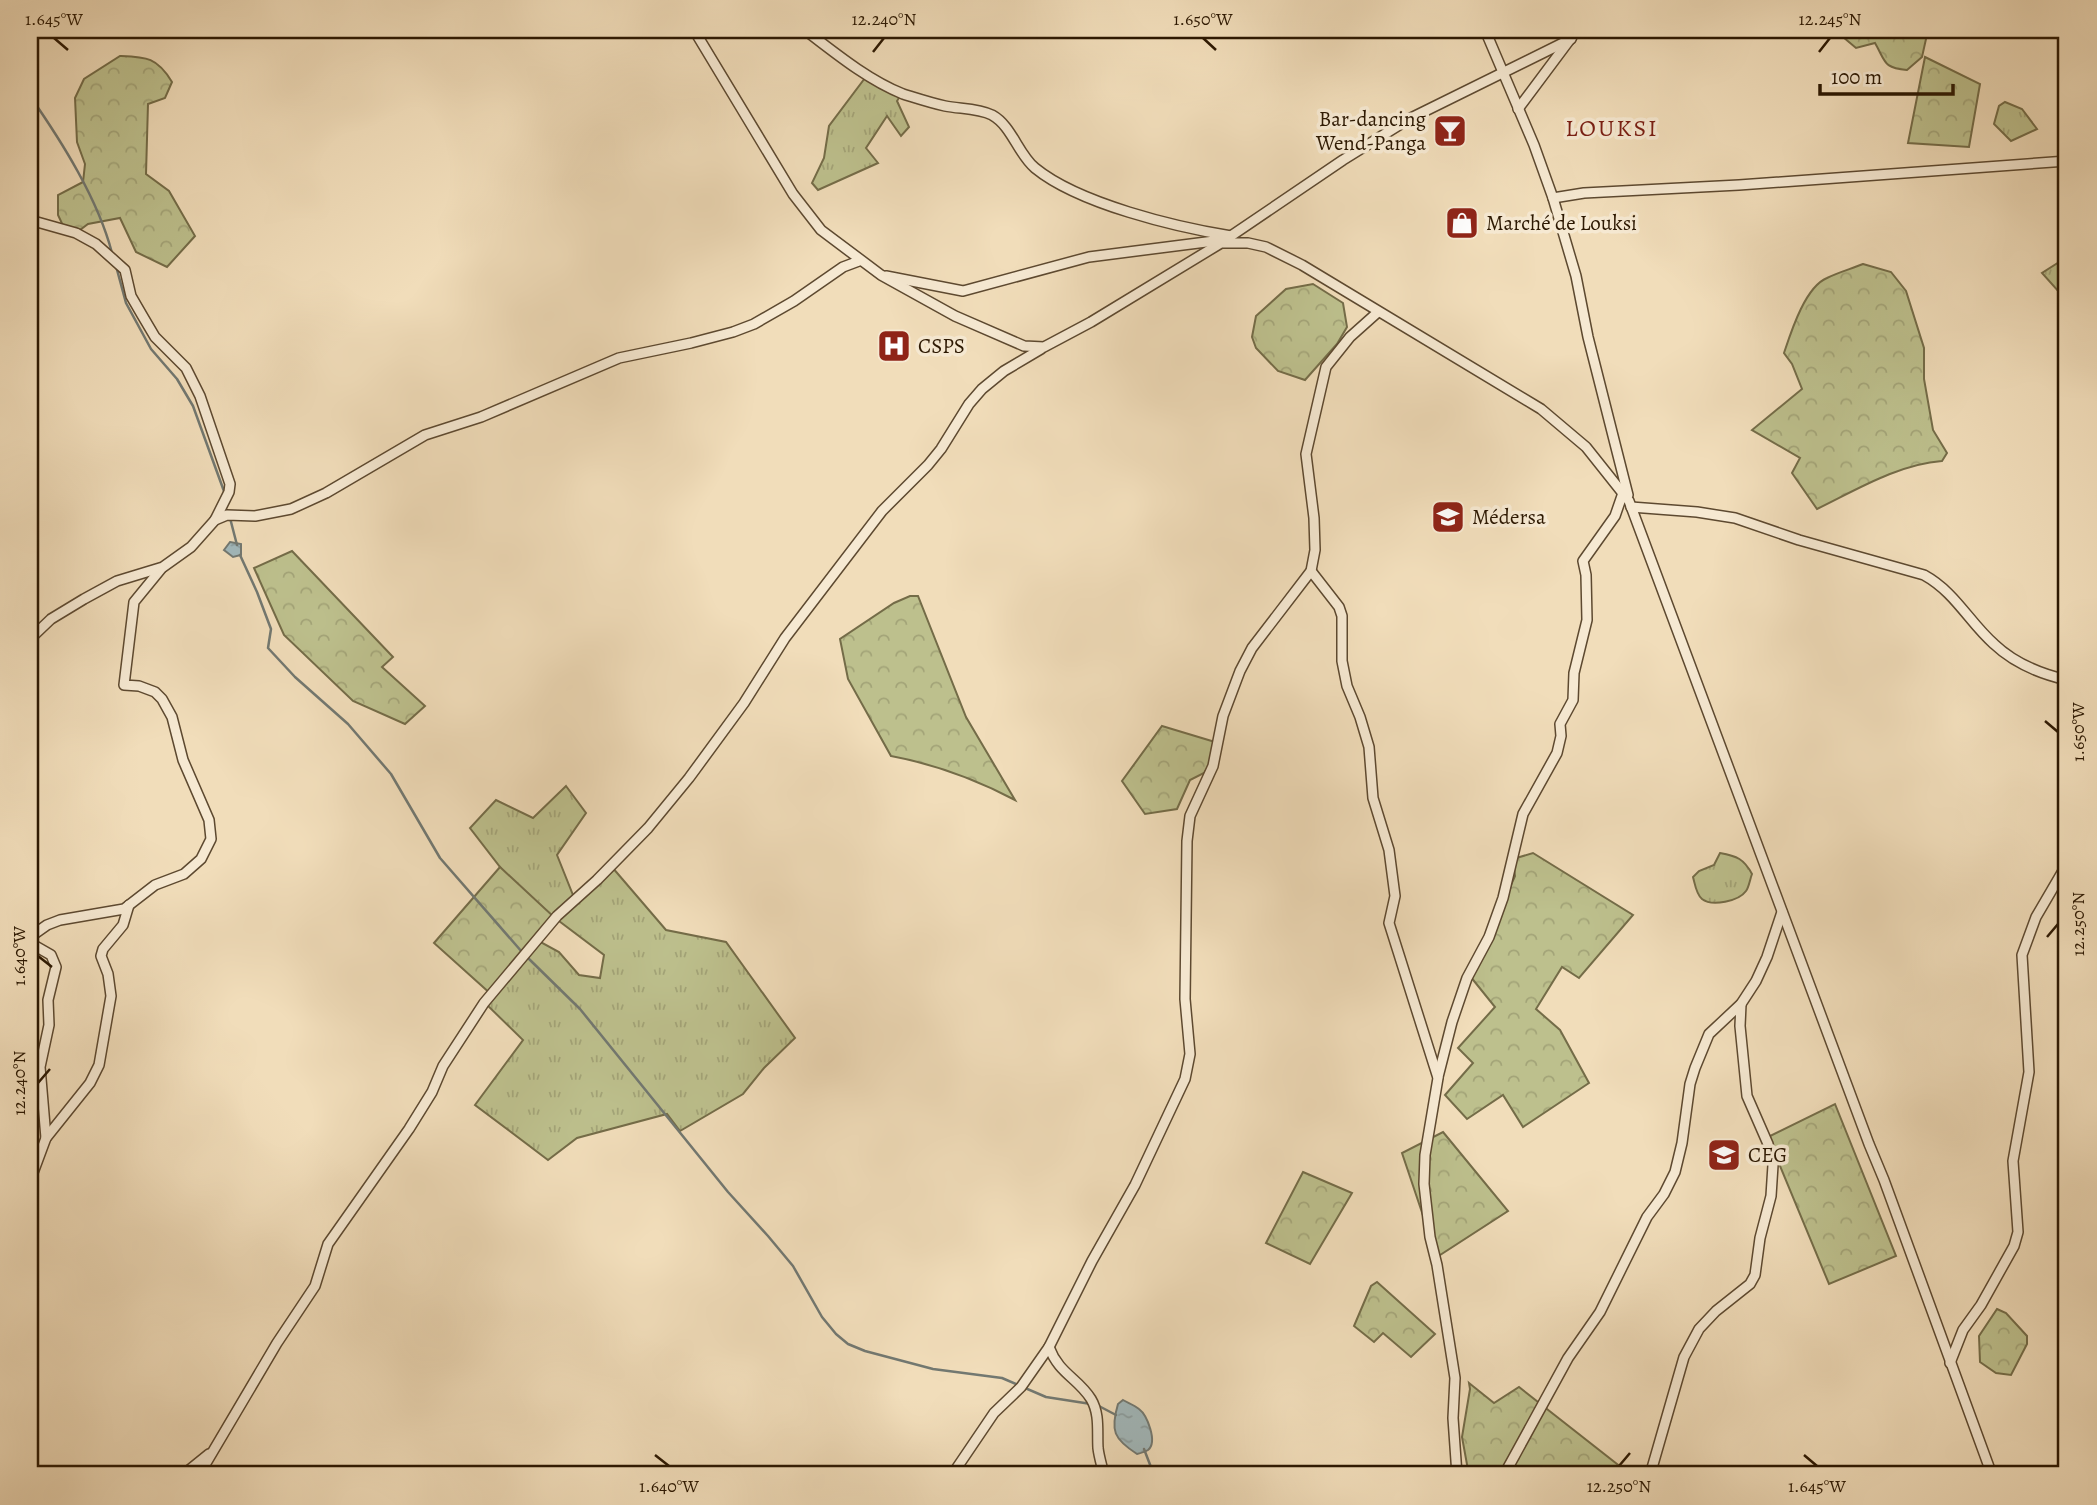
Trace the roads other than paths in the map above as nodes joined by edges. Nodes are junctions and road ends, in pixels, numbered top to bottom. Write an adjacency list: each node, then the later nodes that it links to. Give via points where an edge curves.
1 (694, 30): 12 (street, via 810,219)
2 (805, 30): 11 (street, via 903,93 989,113 1035,168 1075,192)
3 (1485, 30): 6 (street)
4 (1577, 30): 5 (street)
5 (1571, 39): 6 (street); 7 (street)
6 (1503, 72): 7 (street); 11 (street, via 1409,119)
7 (1518, 109): 9 (street)
8 (2067, 161): 9 (street)
9 (1553, 198): 16 (street, via 1576,276)
10 (30, 220): 17 (street, via 76,233 125,270 131,296 155,337 186,368 230,484)
11 (1226, 239): 13 (street, via 1089,257 963,291); 14 (street, via 1266,247); 15 (street)
12 (859, 261): 13 (street); 17 (street, via 754,324 619,358 425,435 291,509)
13 (881, 275): 15 (street, via 974,326 1024,346)
14 (1378, 313): 16 (street, via 1541,409 1586,447); 19 (street, via 1350,337 1326,367 1316,402 1306,454 1314,518)
15 (1044, 347): 33 (street, via 1004,370 969,404 929,465 882,511 793,627 690,778 648,828 557,916 484,1003 409,1129 328,1244 315,1286)
16 (1628, 500): 21 (street, via 1735,519 1924,575 1955,598 1995,645 2036,670); 24 (street); 28 (street, via 1583,561 1587,620 1578,650 1573,700 1560,724 1557,753 1523,814 1503,898 1467,978)
17 (215, 520): 18 (street, via 191,547)
18 (163, 567): 20 (street, via 84,598); 23 (street, via 134,602 124,685 139,686 162,699 209,820 211,839 201,859 184,874 155,885)
19 (1311, 571): 28 (street, via 1342,616 1347,686 1369,747 1373,798 1389,850 1395,896 1389,923); 31 (street, via 1252,648 1240,671 1223,716 1213,766 1190,816 1185,999 1190,1054 1185,1079)
20 (30, 639)
21 (2067, 680)
22 (2067, 864): 32 (street, via 2036,917 2022,955 2029,1072 2013,1161 2018,1233 1963,1330)
23 (129, 905): 25 (street, via 60,920); 29 (street, via 123,925 101,956 111,996 99,1065)
24 (1782, 912): 27 (street, via 1767,957); 32 (street)
25 (30, 937)
26 (30, 943): 29 (street, via 51,954 56,967 40,1067)
27 (1741, 1004): 39 (street, via 1709,1034 1695,1068 1677,1162 1664,1194); 40 (street, via 1747,1096 1768,1144 1773,1166 1771,1196 1755,1275 1699,1329 1684,1357)
28 (1438, 1079): 38 (street, via 1424,1184 1455,1378)
29 (46, 1138): 30 (street)
30 (30, 1181)
31 (1049, 1348): 36 (street, via 1021,1387 994,1413); 37 (street, via 1061,1369 1090,1397 1098,1418)
32 (1950, 1363): 41 (street)
33 (213, 1451): 34 (street); 35 (street)
34 (183, 1475)
35 (199, 1475)
36 (952, 1475)
37 (1104, 1475)
38 (1457, 1475)
39 (1504, 1475)
40 (1650, 1475)
41 (1992, 1475)

